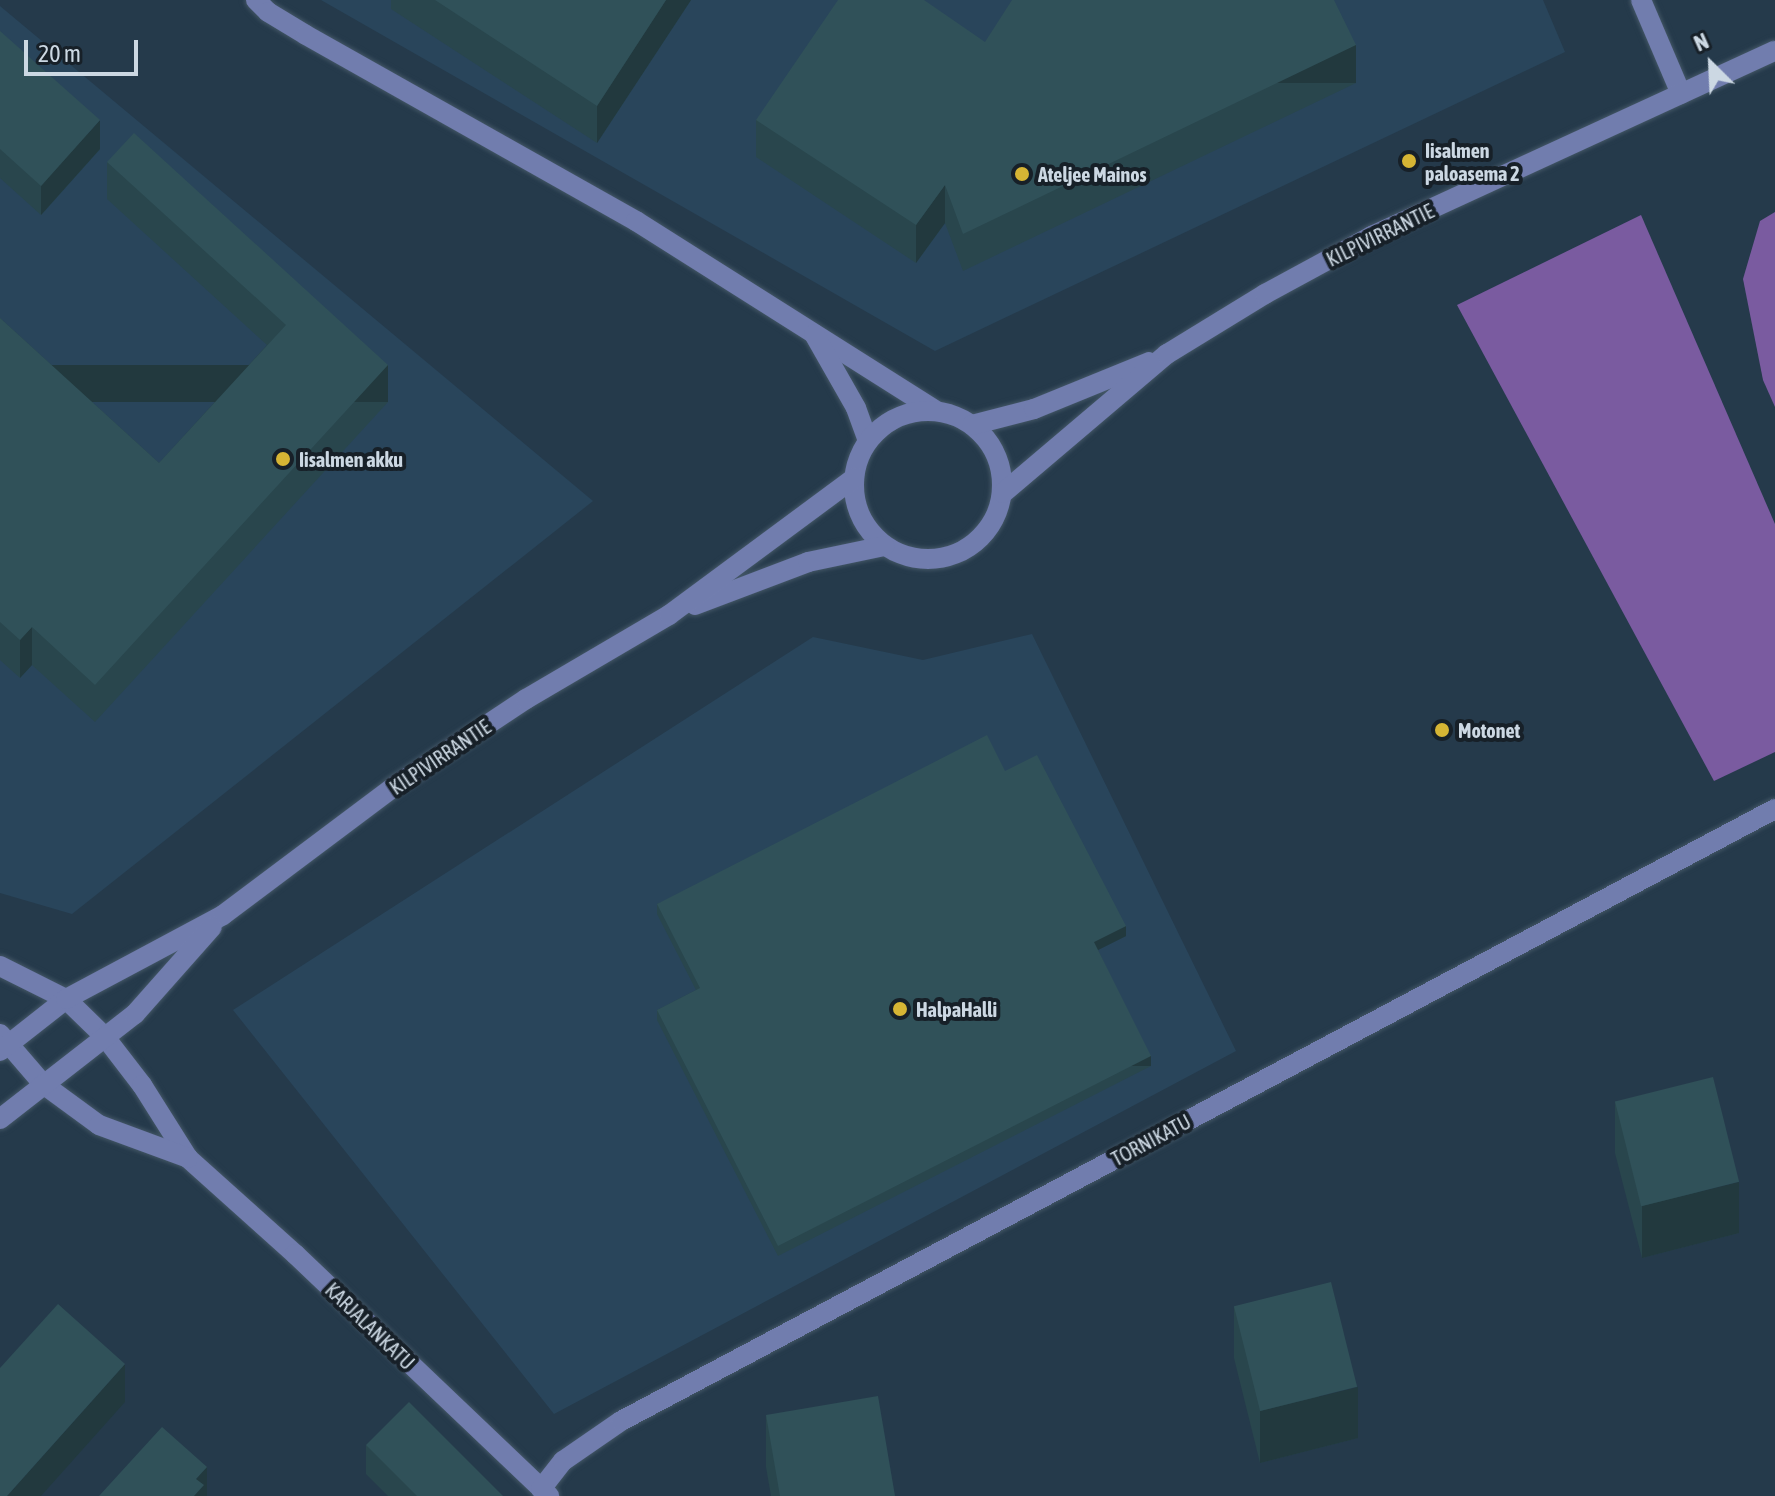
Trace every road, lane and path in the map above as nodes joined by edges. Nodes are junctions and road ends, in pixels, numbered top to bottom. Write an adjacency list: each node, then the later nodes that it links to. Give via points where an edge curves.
1 (256, 0): 5 (street, via 306,35 636,221)
2 (1641, 0): 4 (street)
3 (1775, 51): 4 (street, KILPIVIRRANTIE)
4 (1681, 94): 6 (street, KILPIVIRRANTIE, via 1372,236)
5 (812, 331): 7 (street); 9 (street, via 856,408)
6 (1167, 354): 8 (street, KILPIVIRRANTIE, via 1034,409); 11 (street, KILPIVIRRANTIE)
7 (936, 411): 8 (street); 9 (street, via 898,417)
8 (972, 425): 11 (street, via 997,455)
9 (868, 441): 10 (street)
10 (854, 478): 12 (street, via 860,516); 13 (street, KILPIVIRRANTIE)
11 (1003, 493): 12 (street, via 989,529 959,553 920,559)
12 (884, 546): 13 (street, KILPIVIRRANTIE, via 808,562)
13 (669, 615): 15 (street, KILPIVIRRANTIE, via 526,699 395,786)
14 (1775, 809): 23 (street, TORNIKATU, via 621,1421 563,1461)
15 (223, 915): 17 (street, KILPIVIRRANTIE); 18 (street, KILPIVIRRANTIE, via 135,1014)
16 (0, 966): 17 (street, KARJALANKATU)
17 (66, 999): 18 (street, KARJALANKATU); 19 (street, KILPIVIRRANTIE)
18 (105, 1037): 20 (street, KILPIVIRRANTIE); 22 (street, KARJALANKATU)
19 (2, 1043): 20 (street, KARJALANKATU)
20 (43, 1084): 21 (street, KILPIVIRRANTIE); 22 (street, KARJALANKATU, via 99,1125)
21 (0, 1119)
22 (188, 1158): 23 (street, KARJALANKATU)
23 (545, 1492)

